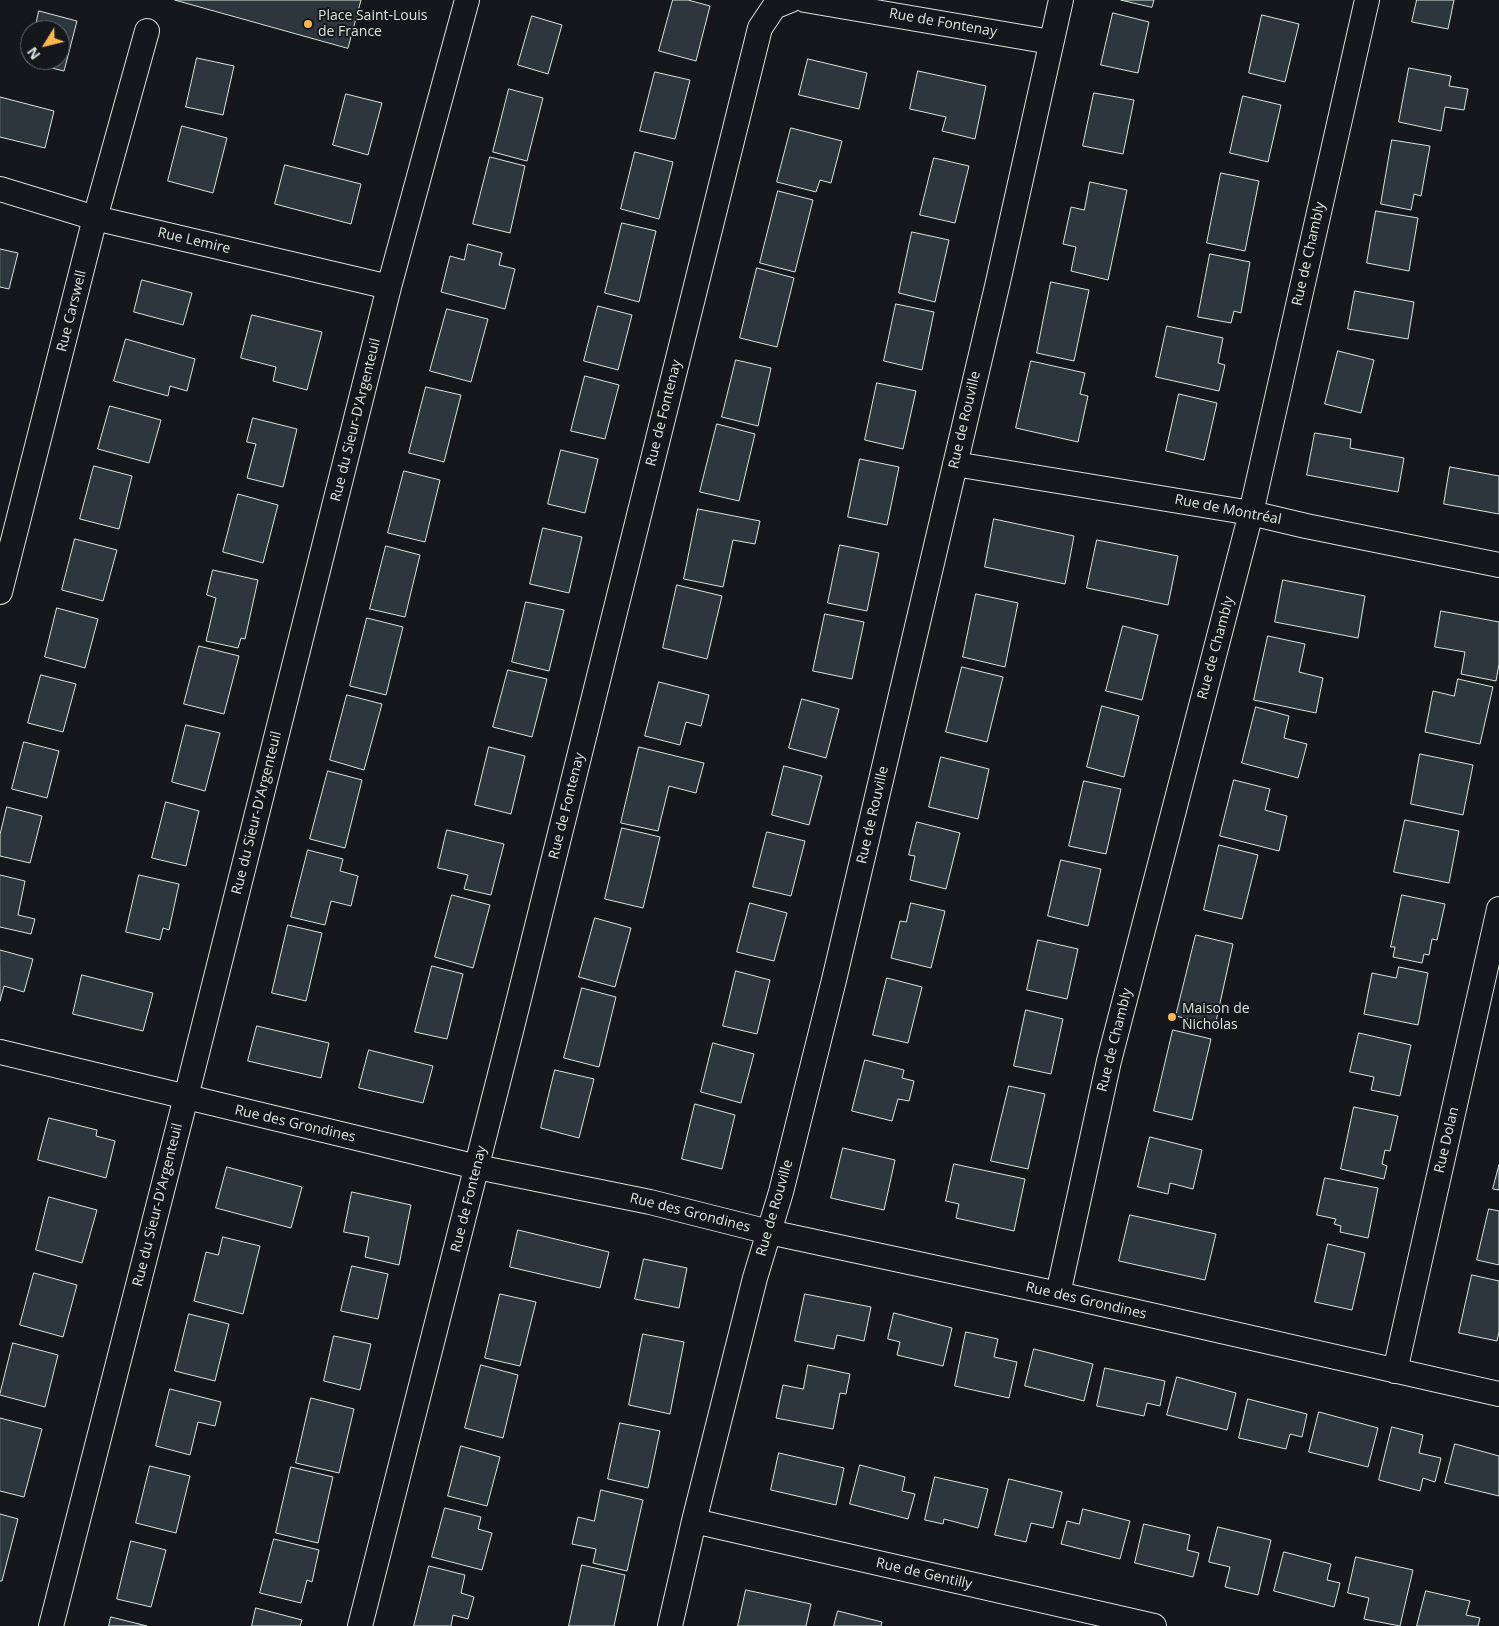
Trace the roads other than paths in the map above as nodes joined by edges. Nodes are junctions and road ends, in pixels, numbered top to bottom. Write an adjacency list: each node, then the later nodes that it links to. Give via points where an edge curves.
1 (466, 0): 10 (street, Rue du Sieur-D'Argenteuil)
2 (791, 0): 18 (street, Rue de Fontenay, via 774,7 760,28)
3 (805, 0): 7 (street, Rue de Fontenay)
4 (1061, 0): 7 (street, Rue de Rouville)
5 (1367, 0): 12 (street, Rue de Chambly)
6 (147, 31): 9 (street, Rue Carswell)
7 (1051, 42): 11 (street, Rue de Rouville)
8 (0, 189): 9 (street, Rue Lemire)
9 (95, 218): 10 (street, Rue Lemire); 14 (street, Rue Carswell)
10 (389, 287): 17 (street, Rue du Sieur-D'Argenteuil)
11 (955, 464): 12 (street, Rue de Montréal); 19 (street, Rue de Rouville, via 834,980)
12 (1251, 513): 13 (street, Rue de Montréal); 20 (street, Rue de Chambly, via 1108,1061)
13 (1499, 565)
14 (0, 592)
15 (1499, 909): 21 (street, Rue Dolan)
16 (0, 1052): 17 (street, Rue des Grondines)
17 (186, 1097): 18 (street, Rue des Grondines); 24 (street, Rue du Sieur-D'Argenteuil)
18 (477, 1167): 19 (street, Rue des Grondines, via 650,1202); 25 (street, Rue de Fontenay)
19 (769, 1232): 20 (street, Rue des Grondines); 23 (street, Rue de Rouville)
20 (1058, 1294): 21 (street, Rue des Grondines)
21 (1395, 1370): 22 (street, Rue des Grondines)
22 (1499, 1394)
23 (694, 1521): 26 (street, Rue de Rouville); 27 (street, Rue de Gentilly)
24 (51, 1626)
25 (360, 1626)
26 (670, 1626)
27 (1154, 1626)

